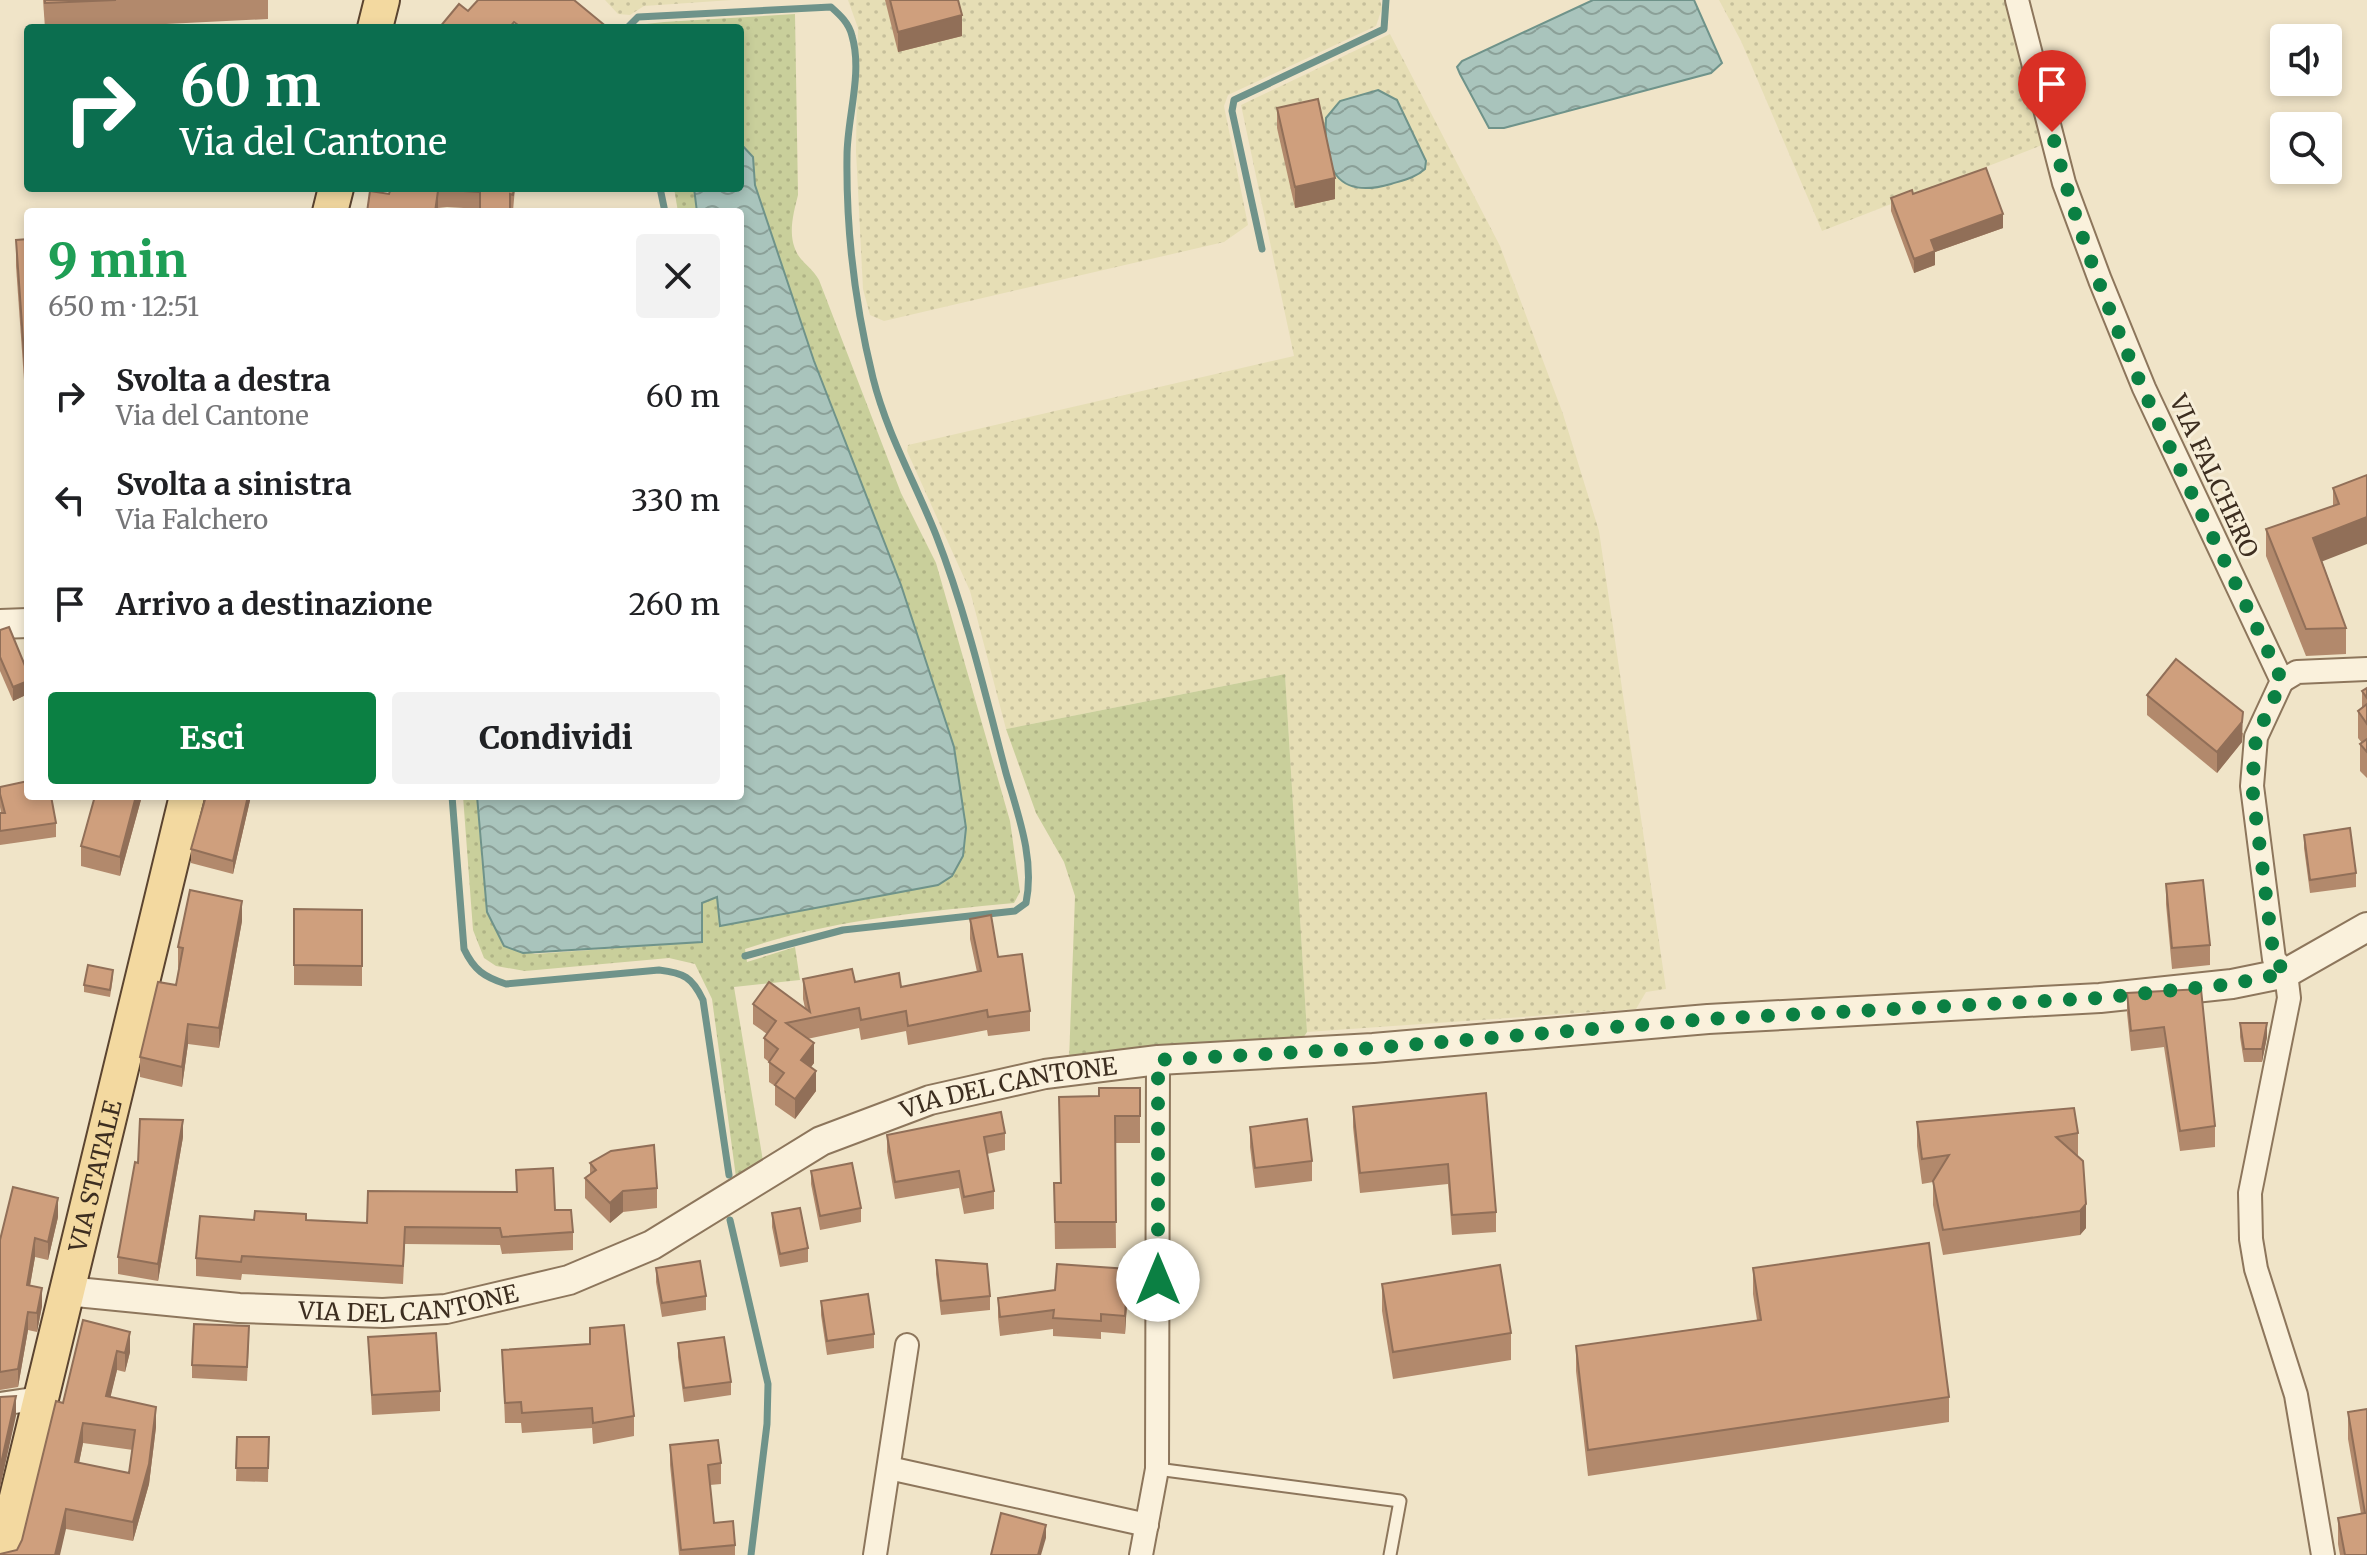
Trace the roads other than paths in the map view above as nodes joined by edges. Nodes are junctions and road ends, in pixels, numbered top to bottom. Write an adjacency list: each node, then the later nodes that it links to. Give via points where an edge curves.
1 (382, 0): 3 (main road)
2 (2017, 0): 7 (street, VIA FALCHERO, via 2064,183 2090,255 2144,388)
3 (376, 24)
4 (24, 623): 5 (street)
5 (0, 624)
6 (2367, 669): 7 (street, via 2297,672)
7 (2282, 681): 10 (street, via 2256,737 2252,786 2274,959)
8 (186, 800): 12 (main road, VIA STATALE)
9 (2367, 927): 10 (street, VIA DEL CANTONE)
10 (2286, 973): 11 (street, VIA DEL CANTONE, via 2100,998 1708,1019 1373,1048); 23 (street, via 2289,998 2250,1193 2251,1239 2296,1395)
11 (1158, 1060): 12 (street, VIA DEL CANTONE, via 1045,1074 930,1100 821,1141 652,1245 569,1280 446,1309 281,1310); 17 (street)
12 (66, 1291): 14 (main road, VIA STATALE)
13 (907, 1345): 16 (street)
14 (41, 1398): 15 (street); 19 (main road, VIA STATALE)
15 (0, 1404)
16 (889, 1468): 18 (street); 20 (street)
17 (1157, 1469): 18 (street); 22 (lane, via 1400,1501)
18 (1147, 1525): 21 (street)
19 (3, 1555)
20 (875, 1555)
21 (1141, 1555)
22 (1390, 1555)
23 (2323, 1555)

